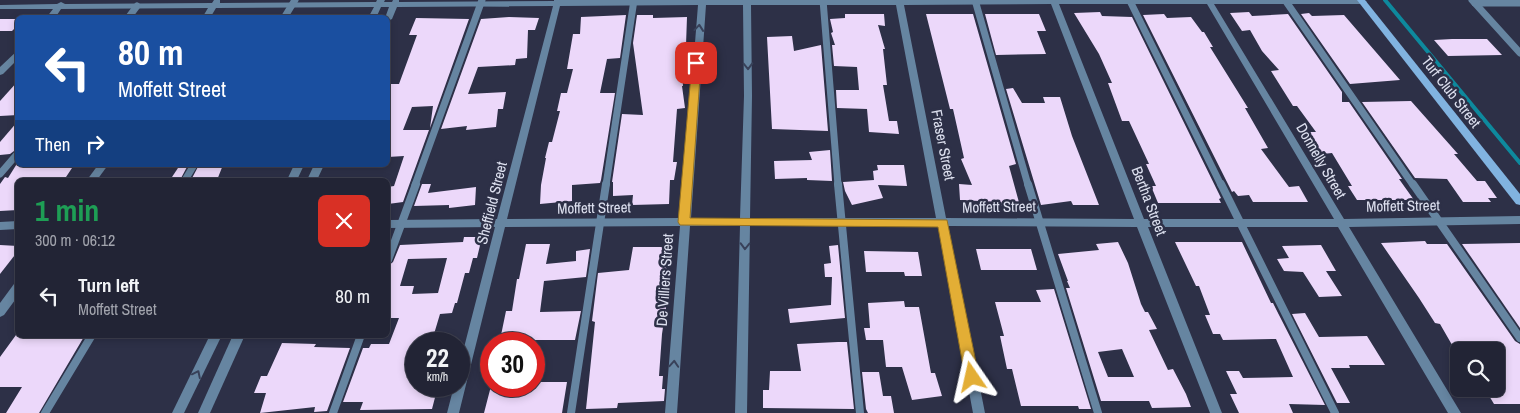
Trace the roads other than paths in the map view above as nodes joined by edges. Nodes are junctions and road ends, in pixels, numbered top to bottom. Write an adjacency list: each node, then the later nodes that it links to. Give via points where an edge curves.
1 (976, 1): 2 (street); 15 (street); 44 (lane)
2 (1053, 1): 20 (street); 45 (street, Bertha Street)
3 (1209, 1): 4 (street); 20 (street); 49 (street, Donnelly Street)
4 (1285, 1): 5 (street); 39 (lane)
5 (1362, 1): 38 (main road, Turf Club Street)
6 (217, 2): 7 (street); 22 (street); 25 (street)
7 (293, 2): 19 (street); 26 (lane)
8 (395, 2): 9 (street); 19 (street); 28 (street)
9 (481, 2): 10 (street); 51 (lane)
10 (558, 2): 11 (street); 52 (street, Sheffield Street)
11 (634, 2): 12 (street); 47 (lane)
12 (701, 2): 13 (street); 41 (street, De Villiers Street, one-way to 12)
13 (747, 2): 14 (street); 42 (street, one-way to 42)
14 (823, 2): 15 (street); 43 (lane)
15 (900, 2): 48 (street, Fraser Street)
16 (1474, 2): 17 (lane); 29 (lane)
17 (1520, 2)
18 (63, 3): 21 (street); 22 (street); 23 (street)
19 (380, 3): 27 (street)
20 (1131, 3): 46 (lane)
21 (0, 6)
22 (137, 6): 24 (lane)
23 (53, 15)
24 (130, 15)
25 (208, 15)
26 (286, 15)
27 (374, 15)
28 (389, 15)
29 (1520, 53)
30 (15, 56): 31 (street)
31 (0, 72)
32 (15, 156): 35 (lane)
33 (102, 167): 36 (street)
34 (193, 167): 37 (lane)
35 (0, 174)
36 (93, 178)
37 (186, 178)
38 (1520, 201)
39 (1439, 220): 40 (street, Moffett Street); 49 (street, Moffett Street); 62 (lane)
40 (1520, 220)
41 (684, 222): 42 (street, Moffett Street); 47 (street, Moffett Street); 69 (street, De Villiers Street, one-way to 41)
42 (745, 222): 43 (street, Moffett Street); 70 (street, one-way to 70)
43 (841, 222): 48 (street, Moffett Street); 71 (lane)
44 (1039, 222): 45 (street, Moffett Street); 48 (street, Moffett Street); 73 (lane)
45 (1141, 222): 46 (street, Moffett Street); 74 (street, Bertha Street)
46 (1239, 222): 49 (street, Moffett Street); 75 (lane)
47 (599, 223): 52 (street, Moffett Street); 68 (lane)
48 (943, 223): 72 (street, Fraser Street)
49 (1340, 223): 76 (street, Donnelly Street)
50 (390, 224): 51 (street, Moffett Street)
51 (400, 224): 52 (street, Moffett Street); 55 (lane)
52 (502, 224): 67 (street, Sheffield Street)
53 (0, 226): 54 (street)
54 (15, 226)
55 (390, 254)
56 (15, 291): 57 (street)
57 (0, 312)
58 (90, 338): 63 (lane)
59 (215, 338): 64 (street, one-way to 59)
60 (238, 338): 65 (street)
61 (360, 338): 66 (lane)
62 (1520, 338)
63 (45, 413)
64 (178, 413)
65 (204, 413)
66 (333, 413)
67 (453, 413)
68 (571, 413)
69 (671, 413)
70 (741, 413)
71 (860, 413)
72 (979, 413)
73 (1098, 413)
74 (1216, 413)
75 (1335, 413)
76 (1455, 413)

